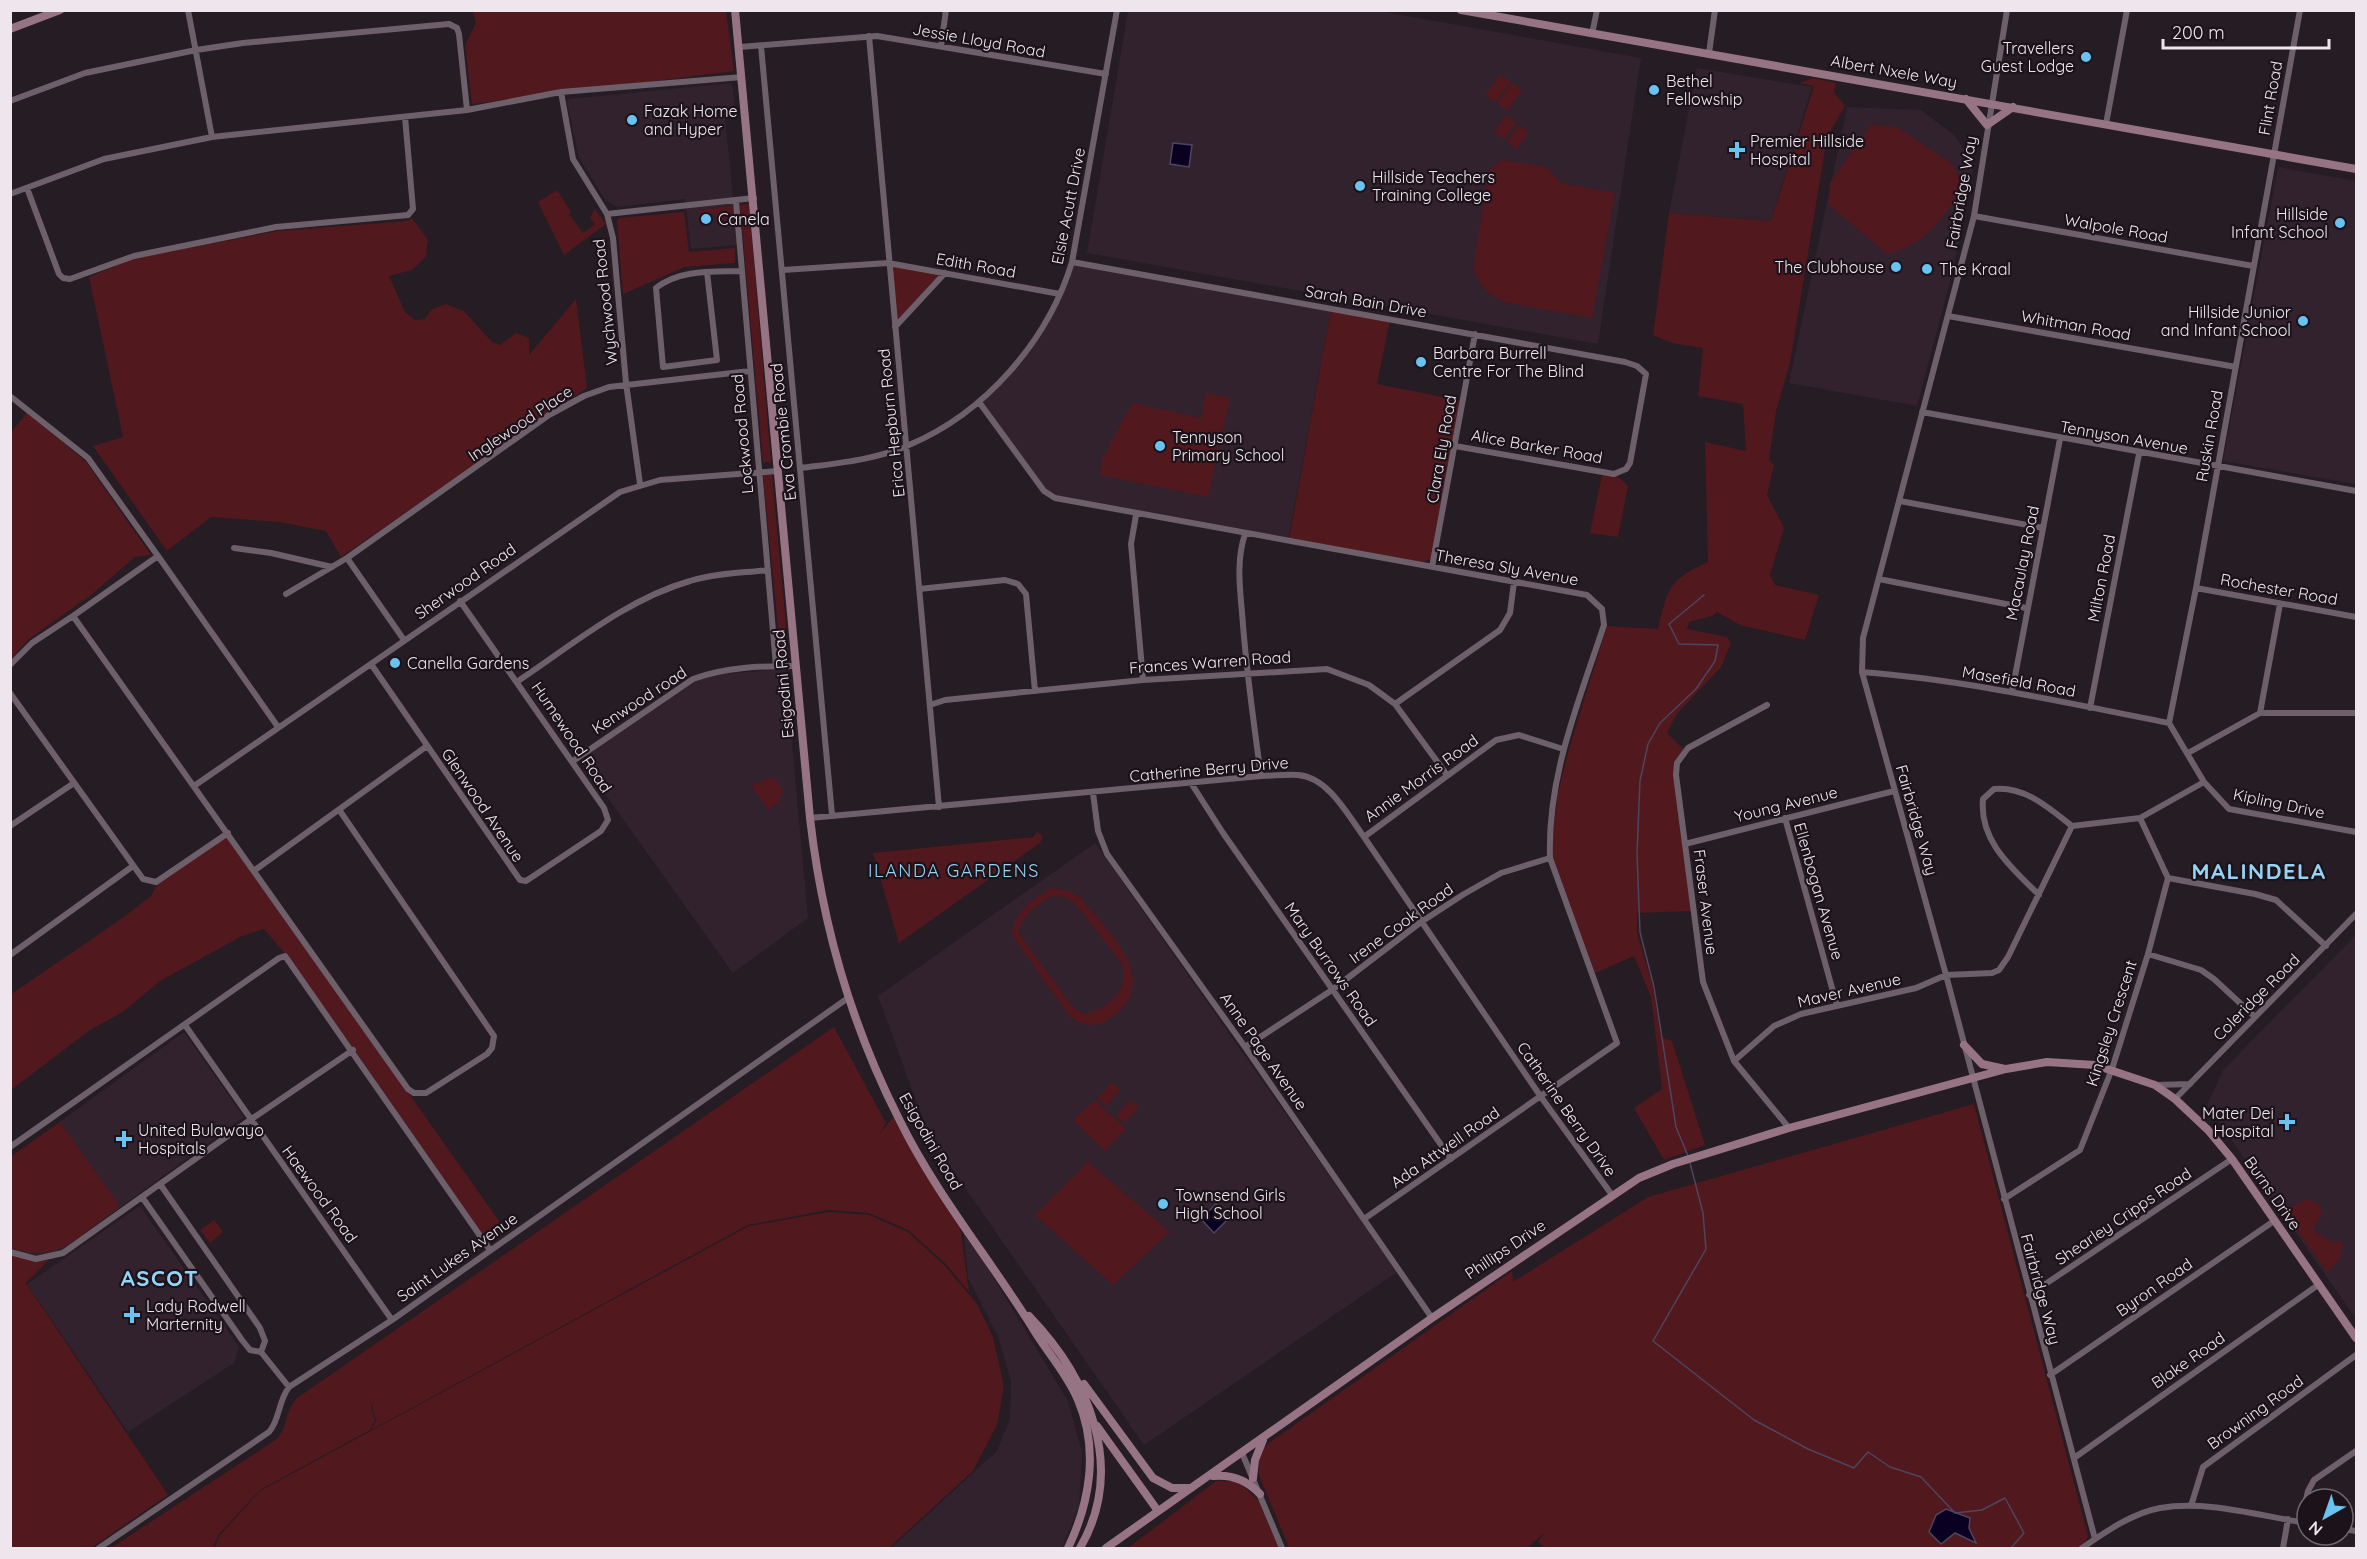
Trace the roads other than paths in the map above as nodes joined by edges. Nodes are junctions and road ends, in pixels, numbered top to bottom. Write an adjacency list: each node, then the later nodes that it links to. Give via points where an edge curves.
1 (60, 10): 13 (main road)
2 (188, 10): 19 (street)
3 (735, 10): 18 (main road, Esigodini Road)
4 (946, 10): 17 (street)
5 (1117, 10): 21 (street, Elsie Acutt Drive)
6 (1461, 10): 12 (main road, Albert Nxele Way)
7 (1597, 10): 14 (street)
8 (1715, 10): 20 (street)
9 (2007, 10): 26 (street, Fairbridge Way)
10 (2127, 10): 30 (street)
11 (2300, 10): 33 (street, Flint Road)
12 (1477, 12): 14 (main road, Albert Nxele Way)
13 (10, 29)
14 (1592, 34): 20 (main road, Albert Nxele Way)
15 (869, 36): 16 (street, Jessie Lloyd Road); 17 (street, Jessie Lloyd Road); 42 (street, Erica Hepburn Road)
16 (761, 46): 18 (street, Jessie Lloyd Road); 44 (street, Eva Crombie Road, via 773,202)
17 (941, 46): 21 (street, Jessie Lloyd Road)
18 (740, 47): 22 (main road, Esigodini Road)
19 (196, 50): 25 (street, via 85,73); 28 (street, via 449,24 459,34); 32 (street)
20 (1709, 53): 24 (main road, Albert Nxele Way)
21 (1106, 74): 41 (street, Elsie Acutt Drive)
22 (742, 77): 23 (street); 37 (main road, Esigodini Road)
23 (561, 92): 28 (street); 39 (street, Wychwood Road, via 573,159)
24 (1966, 99): 26 (main road, Albert Nxele Way); 31 (main road)
25 (10, 101)
26 (1991, 103): 27 (main road, Albert Nxele Way); 31 (street, Fairbridge Way)
27 (2013, 107): 30 (main road, Albert Nxele Way); 31 (main road)
28 (467, 110): 29 (street)
29 (405, 117): 32 (street); 35 (street, via 413,209 408,215 276,227 134,256 70,279 59,274)
30 (2106, 123): 33 (main road, Albert Nxele Way)
31 (1987, 126): 40 (street, Fairbridge Way)
32 (212, 137): 35 (street, via 104,159)
33 (2274, 154): 34 (main road, Albert Nxele Way); 43 (street, Ruskin Road)
34 (2356, 169)
35 (27, 188): 36 (street)
36 (10, 194)
37 (753, 198): 38 (street); 66 (main road, Esigodini Road)
38 (736, 201): 39 (street); 45 (street, Lockwood Road)
39 (607, 214): 55 (street, Wychwood Road, via 613,238)
40 (1974, 216): 43 (street, Walpole Road); 49 (street, Fairbridge Way)
41 (1072, 262): 48 (street, Elsie Acutt Drive); 51 (street, Sarah Bain Drive)
42 (888, 263): 44 (street, Edith Road); 47 (street, Edith Road); 50 (street, Erica Hepburn Road)
43 (2253, 266): 52 (street, Ruskin Road)
44 (783, 270): 64 (street, Eva Crombie Road)
45 (742, 271): 46 (street); 53 (street, Lockwood Road)
46 (707, 272): 46 (street, via 683,275 656,288 663,367 717,360)
47 (945, 273): 48 (street, Edith Road); 50 (street)
48 (1060, 294): 57 (street, Elsie Acutt Drive, via 1040,331)
49 (1948, 316): 52 (street, Whitman Road); 58 (street, Fairbridge Way)
50 (895, 327): 60 (street, Erica Hepburn Road)
51 (1475, 334): 54 (street, Sarah Bain Drive, via 1625,362 1643,370); 61 (street, Clara Ely Road)
52 (2236, 367): 63 (street, Ruskin Road)
53 (750, 371): 55 (street, Inglewood Place); 65 (street, Lockwood Road)
54 (1647, 378): 61 (street, Alice Barker Road, via 1630,464 1614,474)
55 (627, 383): 67 (street, Wychwood Road); 75 (street, Inglewood Place, via 595,391 549,415)
56 (10, 396): 74 (street, via 88,458)
57 (980, 402): 60 (street, Elsie Acutt Drive, via 939,431); 70 (street, Theresa Sly Avenue, via 1049,494)
58 (1922, 412): 59 (street, Tennyson Avenue); 69 (street, Fairbridge Way)
59 (2060, 439): 62 (street, Tennyson Avenue); 71 (street, Macaulay Road)
60 (908, 446): 64 (street, Elsie Acutt Drive, via 857,460); 82 (street, Erica Hepburn Road)
61 (1455, 446): 76 (street, Clara Ely Road)
62 (2139, 453): 63 (street, Tennyson Avenue); 104 (street, Milton Road)
63 (2217, 467): 68 (street, Tennyson Avenue); 81 (street, Ruskin Road)
64 (801, 468): 123 (street, Eva Crombie Road)
65 (758, 471): 66 (street, Sherwood Road); 67 (street, Sherwood Road); 78 (street, Lockwood Road)
66 (778, 471): 93 (main road, Esigodini Road)
67 (640, 484): 84 (street, Sherwood Road, via 598,504)
68 (2356, 492)
69 (1900, 501): 71 (street); 79 (street, Fairbridge Way)
70 (1136, 515): 72 (street, Theresa Sly Avenue); 96 (street, via 1131,544)
71 (2043, 528): 86 (street, Macaulay Road)
72 (1245, 534): 76 (street, Theresa Sly Avenue); 94 (street, via 1239,554 1239,580)
73 (234, 548): 77 (street)
74 (158, 556): 87 (street); 108 (street)
75 (347, 558): 77 (street, Inglewood Place); 89 (street)
76 (1432, 567): 80 (street, Theresa Sly Avenue)
77 (333, 568): 83 (street, Inglewood Place)
78 (768, 570): 92 (street, Lockwood Road); 97 (street, via 702,578 673,587 627,609)
79 (1879, 579): 86 (street); 95 (street, Fairbridge Way, via 1863,638)
80 (1514, 582): 101 (street, via 1510,613 1500,630); 110 (street, Theresa Sly Avenue, via 1587,595 1602,609 1604,625)
81 (2196, 588): 85 (street, Rochester Road); 107 (street, Ruskin Road)
82 (919, 589): 98 (street, via 1005,580 1018,584 1026,594); 102 (street, Erica Hepburn Road)
83 (286, 594)
84 (460, 601): 89 (street, Sherwood Road); 97 (street, Humewood Road)
85 (2280, 604): 88 (street, Rochester Road); 105 (street)
86 (2026, 608): 99 (street, Macaulay Road)
87 (74, 616): 91 (street, via 32,643); 118 (street)
88 (2356, 617)
89 (404, 640): 90 (street, Sherwood Road)
90 (371, 664): 108 (street, Sherwood Road); 109 (street, Glenwood Avenue)
91 (10, 665)
92 (776, 666): 93 (street, Kenwood road); 112 (street, Kenwood road, via 710,673 693,679)
93 (796, 666): 124 (main road, Esigodini Road)
94 (1247, 672): 96 (street, Frances Warren Road); 101 (street, Frances Warren Road, via 1327,669 1369,685); 114 (street)
95 (1862, 672): 99 (street, Masefield Road); 119 (street, Fairbridge Way)
96 (1143, 680): 98 (street, Frances Warren Road)
97 (518, 681): 112 (street, Humewood Road)
98 (1035, 691): 102 (street, Frances Warren Road)
99 (2012, 692): 104 (street, Masefield Road)
100 (10, 693): 116 (street)
101 (1395, 704): 113 (street, Frances Warren Road)
102 (930, 705): 121 (street, Erica Hepburn Road)
103 (1767, 705): 133 (street, Fraser Avenue, via 1681,754 1676,775)
104 (2090, 708): 107 (street, Masefield Road)
105 (2260, 713): 106 (street); 111 (street)
106 (2356, 713)
107 (2169, 723): 111 (street, Kipling Drive)
108 (278, 727): 118 (street, Sherwood Road)
109 (426, 746): 122 (street); 129 (street, Glenwood Avenue, via 520,880 526,881)
110 (1563, 749): 113 (street, Annie Morris Road, via 1532,738 1510,736 1485,747); 134 (street, Theresa Sly Avenue, via 1549,830)
111 (2188, 753): 115 (street, Kipling Drive)
112 (573, 760): 129 (street, Humewood Road, via 608,815)
113 (1447, 775): 132 (street, Annie Morris Road)
114 (1261, 776): 117 (street, Catherine Berry Drive); 132 (street, Catherine Berry Drive, via 1298,775 1316,780)
115 (2204, 782): 125 (street); 130 (street, Kipling Drive, via 2223,805 2234,811)
116 (74, 783): 127 (street); 135 (street)
117 (1191, 783): 120 (street, Catherine Berry Drive); 145 (street, Mary Burrows Road)
118 (194, 786): 131 (street)
119 (1894, 791): 126 (street, Young Avenue); 144 (street, Fairbridge Way)
120 (1094, 793): 121 (street, Catherine Berry Drive); 151 (street, Anne Page Avenue, via 1098,831 1107,854)
121 (939, 807): 123 (street, Catherine Berry Drive)
122 (340, 811): 136 (street); 136 (street, via 493,1033 494,1045 487,1054 426,1093 408,1089)
123 (832, 815): 124 (street, Catherine Berry Drive)
124 (810, 818): 146 (main road, Esigodini Road, via 822,902)
125 (2140, 818): 128 (street); 137 (street)
126 (1785, 819): 133 (street, Young Avenue); 147 (street, Ellenbogan Avenue)
127 (10, 826)
128 (2072, 826): 138 (street); 138 (street, via 2022,792 1994,789 1983,799 1994,847)
129 (601, 831)
130 (2356, 832)
131 (228, 833): 135 (street, via 156,882 143,879); 136 (street)
132 (1364, 837): 140 (street, Catherine Berry Drive)
133 (1685, 844): 153 (street, Fraser Avenue, via 1703,982)
134 (1550, 858): 140 (street, Irene Cook Road, via 1493,877); 159 (street, Theresa Sly Avenue, via 1617,1041)
135 (133, 866): 143 (street)
136 (255, 870)
137 (2168, 878): 141 (street, via 2276,900); 142 (street, Kingsley Crescent)
138 (2039, 895): 144 (street, via 1999,970)
139 (2356, 914): 141 (street, Coleridge Road)
140 (1421, 922): 145 (street, Irene Cook Road); 159 (street, Catherine Berry Drive)
141 (2326, 946): 148 (street, Coleridge Road)
142 (2148, 954): 148 (street, via 2201,970); 155 (street, Kingsley Crescent)
143 (10, 955)
144 (1946, 975): 147 (street, Maver Avenue, via 1928,985); 150 (street, Fairbridge Way)
145 (1332, 990): 151 (street, Irene Cook Road); 164 (street, Mary Burrows Road)
146 (848, 998): 172 (street, Saint Lukes Avenue); 176 (main road, Esigodini Road, via 880,1081 912,1144)
147 (1838, 1006): 153 (street, Maver Avenue, via 1781,1023)
148 (2255, 1017): 157 (street, Coleridge Road)
149 (185, 1025): 152 (street, via 285,956); 161 (street, Haewood Road); 163 (street)
150 (1964, 1045): 154 (main road, via 1982,1064); 156 (street, Fairbridge Way)
151 (1245, 1047): 170 (street, Anne Page Avenue)
152 (353, 1050): 161 (street); 172 (street)
153 (1734, 1061): 162 (street, Fraser Avenue)
154 (2006, 1069): 155 (main road, Burns Drive, via 2071,1062); 156 (main road, Burns Drive)
155 (2112, 1070): 158 (main road, Burns Drive); 169 (street, Kingsley Crescent, via 2080,1150)
156 (1973, 1080): 162 (main road, Phillips Drive); 169 (street, Fairbridge Way)
157 (2190, 1084): 158 (street); 160 (street, Coleridge Road)
158 (2156, 1085): 160 (main road, Burns Drive)
159 (1541, 1097): 164 (street, Ada Attwell Road); 167 (street, Catherine Berry Drive)
160 (2175, 1099): 165 (main road, Burns Drive)
161 (250, 1120): 166 (street); 178 (street, Haewood Road)
162 (1789, 1128): 167 (main road, Phillips Drive, via 1673,1164)
163 (10, 1147)
164 (1451, 1159): 170 (street, Ada Attwell Road)
165 (2232, 1160): 171 (main road, Burns Drive); 175 (street, Shearley Cripps Road)
166 (160, 1184): 168 (street); 181 (street, via 260,1328 265,1341)
167 (1612, 1195): 177 (main road, Phillips Drive)
168 (142, 1197): 173 (street, via 63,1253 36,1259); 181 (street, via 242,1340 250,1350)
169 (2004, 1199): 175 (street, Fairbridge Way)
170 (1365, 1219): 177 (street, Anne Page Avenue)
171 (2274, 1221): 174 (main road, Burns Drive); 183 (street, Byron Road)
172 (490, 1250): 178 (street, Saint Lukes Avenue)
173 (10, 1252)
174 (2318, 1285): 179 (main road, Burns Drive); 190 (street, Blake Road)
175 (2029, 1295): 183 (street, Fairbridge Way)
176 (1021, 1307): 180 (main road, Esigodini Road); 185 (main road, Esigodini Road)
177 (1432, 1318): 187 (main road, Phillips Drive)
178 (393, 1320): 184 (street, Saint Lukes Avenue)
179 (2356, 1338)
180 (1056, 1345): 186 (main road, Esigodini Road, via 1088,1400); 193 (main road, via 1153,1478 1172,1488)
181 (261, 1352): 184 (street)
182 (2356, 1355): 196 (street, Browning Road, via 2203,1467)
183 (2050, 1376): 190 (street, Fairbridge Way)
184 (289, 1387): 201 (street, via 280,1399 269,1432)
185 (1079, 1400): 186 (main road); 202 (main road, Esigodini Road, via 1088,1438 1090,1479 1085,1507)
186 (1094, 1421): 197 (main road); 203 (main road, Esigodini Road, via 1098,1489)
187 (1264, 1437): 189 (main road, Phillips Drive); 192 (main road)
188 (2356, 1451): 194 (street, via 2314,1480)
189 (1242, 1454): 191 (main road, Phillips Drive); 192 (street)
190 (2074, 1458): 200 (street, Fairbridge Way)
191 (1209, 1477): 193 (main road, Phillips Drive); 195 (main road, via 1235,1477)
192 (1253, 1478): 195 (street)
193 (1193, 1487): 197 (main road, Phillips Drive)
194 (2310, 1487)
195 (1260, 1494): 205 (street)
196 (2191, 1506): 198 (street); 200 (street, via 2158,1508)
197 (1158, 1511): 204 (main road, Phillips Drive)
198 (2288, 1519): 199 (street); 207 (street)
199 (2295, 1521)
200 (2095, 1539): 206 (street)
201 (99, 1548)
202 (1068, 1548)
203 (1080, 1548)
204 (1106, 1548)
205 (1282, 1548)
206 (2082, 1548)
207 (2283, 1548)

